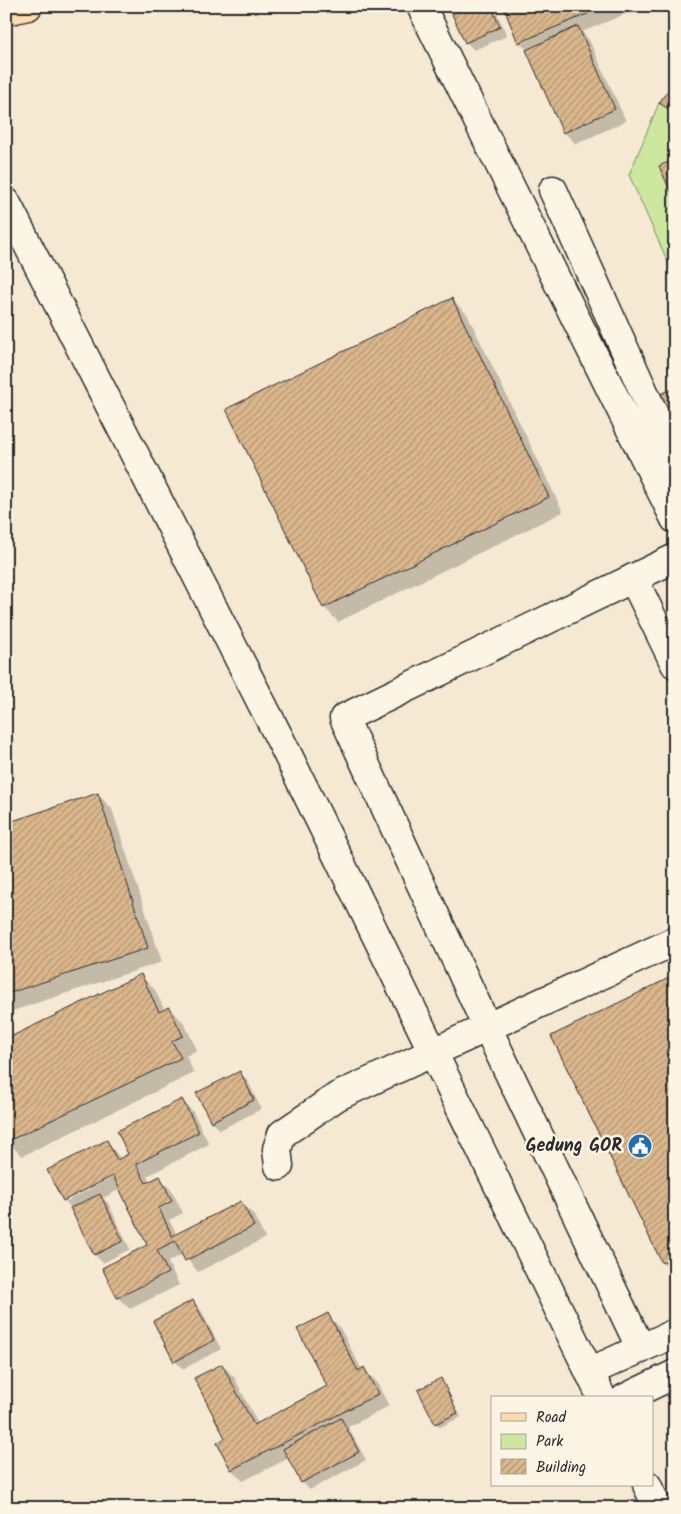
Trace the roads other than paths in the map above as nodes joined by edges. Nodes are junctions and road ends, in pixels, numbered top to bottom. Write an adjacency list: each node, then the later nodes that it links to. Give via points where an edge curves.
1 (28, 6): 3 (main road)
2 (421, 6): 7 (street)
3 (6, 11)
4 (553, 190): 6 (street)
5 (6, 202): 15 (street, via 283,745)
6 (606, 309): 7 (street); 8 (street)
7 (577, 321): 9 (street)
8 (675, 461)
9 (675, 519)
10 (675, 558): 11 (street)
11 (633, 578): 12 (street); 14 (street, via 344,718)
12 (675, 664)
13 (675, 941): 14 (street)
14 (487, 1027): 15 (street); 18 (street)
15 (432, 1051): 16 (street, via 338,1096 282,1134 277,1150); 19 (street)
16 (279, 1166)
17 (675, 1334): 18 (street)
18 (641, 1349): 19 (street)
19 (589, 1372): 21 (street)
20 (675, 1374): 22 (street)
21 (601, 1396)
22 (629, 1396)
23 (647, 1486): 24 (street)
24 (658, 1508)

